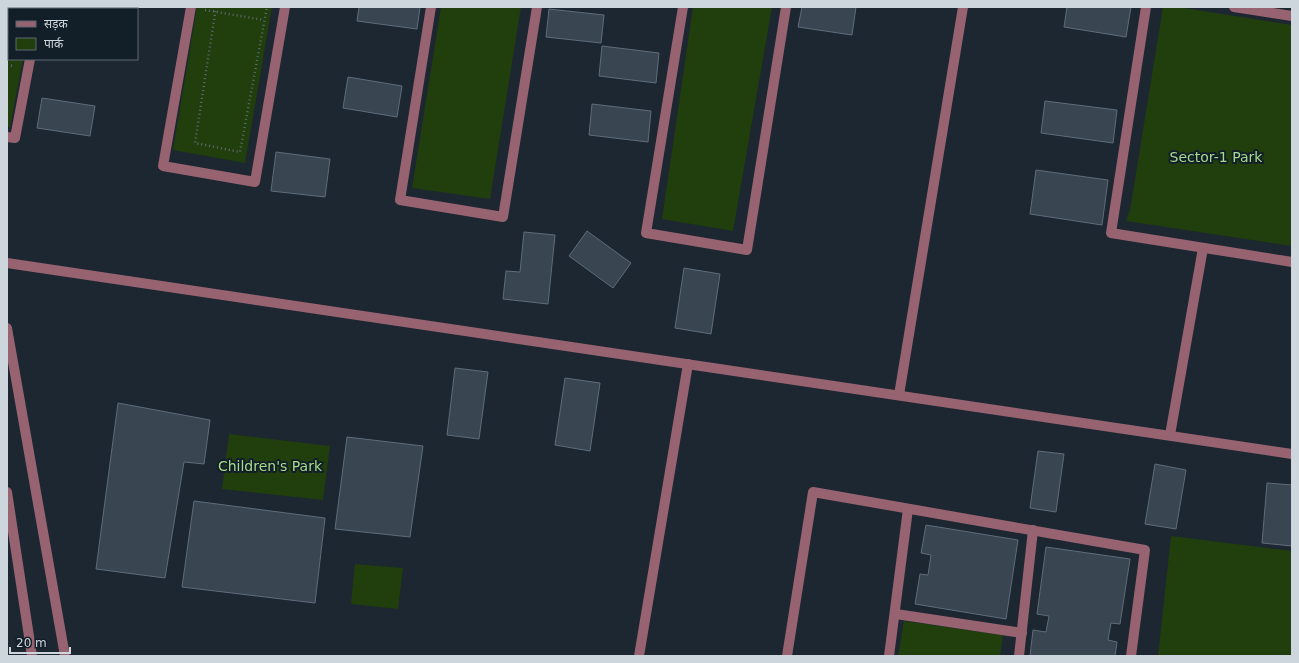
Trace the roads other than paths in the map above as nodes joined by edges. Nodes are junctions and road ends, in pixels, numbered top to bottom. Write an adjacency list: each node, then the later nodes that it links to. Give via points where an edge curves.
1 (191, 7): 2 (street, via 163,166 255,182)
2 (285, 7)
3 (431, 7): 4 (street, via 400,200 503,217)
4 (537, 7)
5 (683, 7): 6 (street, via 646,233 747,250)
6 (786, 7)
7 (962, 7): 18 (street)
8 (1146, 7): 13 (street, via 1111,233)
9 (1234, 7): 10 (street)
10 (1292, 16)
11 (30, 60): 12 (street, via 15,138)
12 (7, 137)
13 (1203, 248): 14 (street); 19 (street)
14 (1292, 262)
15 (7, 263): 17 (street)
16 (7, 328): 27 (street)
17 (688, 364): 18 (street); 28 (street)
18 (899, 395): 19 (street)
19 (1170, 436): 20 (street)
20 (1292, 454)
21 (7, 492): 26 (street)
22 (908, 508): 23 (street); 24 (street); 29 (street, via 813,492)
23 (1033, 530): 25 (street); 32 (street, via 1145,550)
24 (896, 614): 25 (street); 30 (street)
25 (1022, 633): 31 (street)
26 (32, 656)
27 (65, 656)
28 (639, 656)
29 (787, 656)
30 (889, 656)
31 (1019, 656)
32 (1131, 656)

